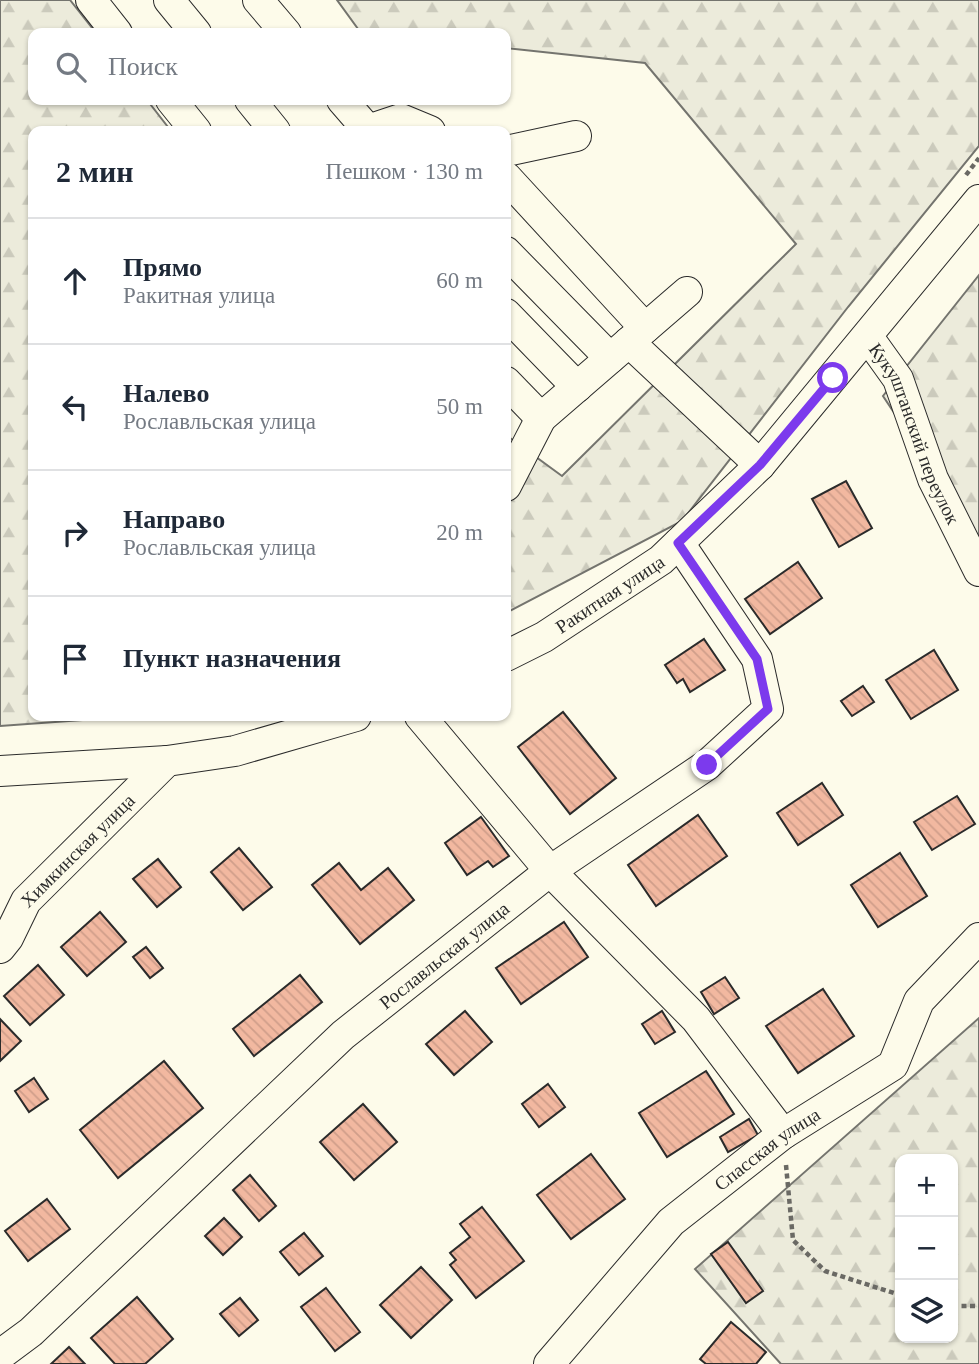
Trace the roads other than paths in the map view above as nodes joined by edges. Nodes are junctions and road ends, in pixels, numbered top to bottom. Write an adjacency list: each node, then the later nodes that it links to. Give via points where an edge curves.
1 (90, 0): 4 (street)
2 (169, 0): 5 (street)
3 (258, 0): 6 (street)
4 (113, 28)
5 (192, 28)
6 (282, 28)
7 (175, 105): 10 (street)
8 (254, 105): 11 (street)
9 (346, 105): 12 (street)
10 (192, 126)
11 (271, 126)
12 (363, 126)
13 (381, 126): 14 (street, via 401,119)
14 (418, 126)
15 (576, 136): 16 (street)
16 (511, 150)
17 (511, 184): 23 (street)
18 (979, 200): 22 (street, Ракитная улица)
19 (511, 256): 23 (street)
20 (687, 292): 23 (street)
21 (511, 319): 25 (street)
22 (868, 337): 27 (street, Ракитная улица); 30 (street, Кукуштанский переулок, via 898,379 933,479)
23 (628, 343): 25 (street); 27 (street)
24 (511, 387): 26 (street)
25 (578, 387): 26 (street)
26 (541, 418): 28 (street)
27 (760, 465): 29 (street, Ракитная улица)
28 (511, 476)
29 (678, 543): 31 (street, Ракитная улица, via 661,560); 36 (street, Рославльская улица, via 757,659 768,709 707,765)
30 (979, 571)
31 (511, 654)
32 (339, 721): 34 (street, via 235,751)
33 (424, 721): 36 (street)
34 (167, 761): 35 (street); 38 (street, Химкинская улица, via 26,901)
35 (0, 771)
36 (550, 870): 39 (street, via 696,1019); 40 (street, Рославльская улица, via 343,1035 41,1323)
37 (979, 938): 39 (street, Спасская улица, via 919,1001 893,1065)
38 (0, 948)
39 (783, 1134): 41 (street, Спасская улица, via 671,1222)
40 (0, 1355)
41 (549, 1364)

